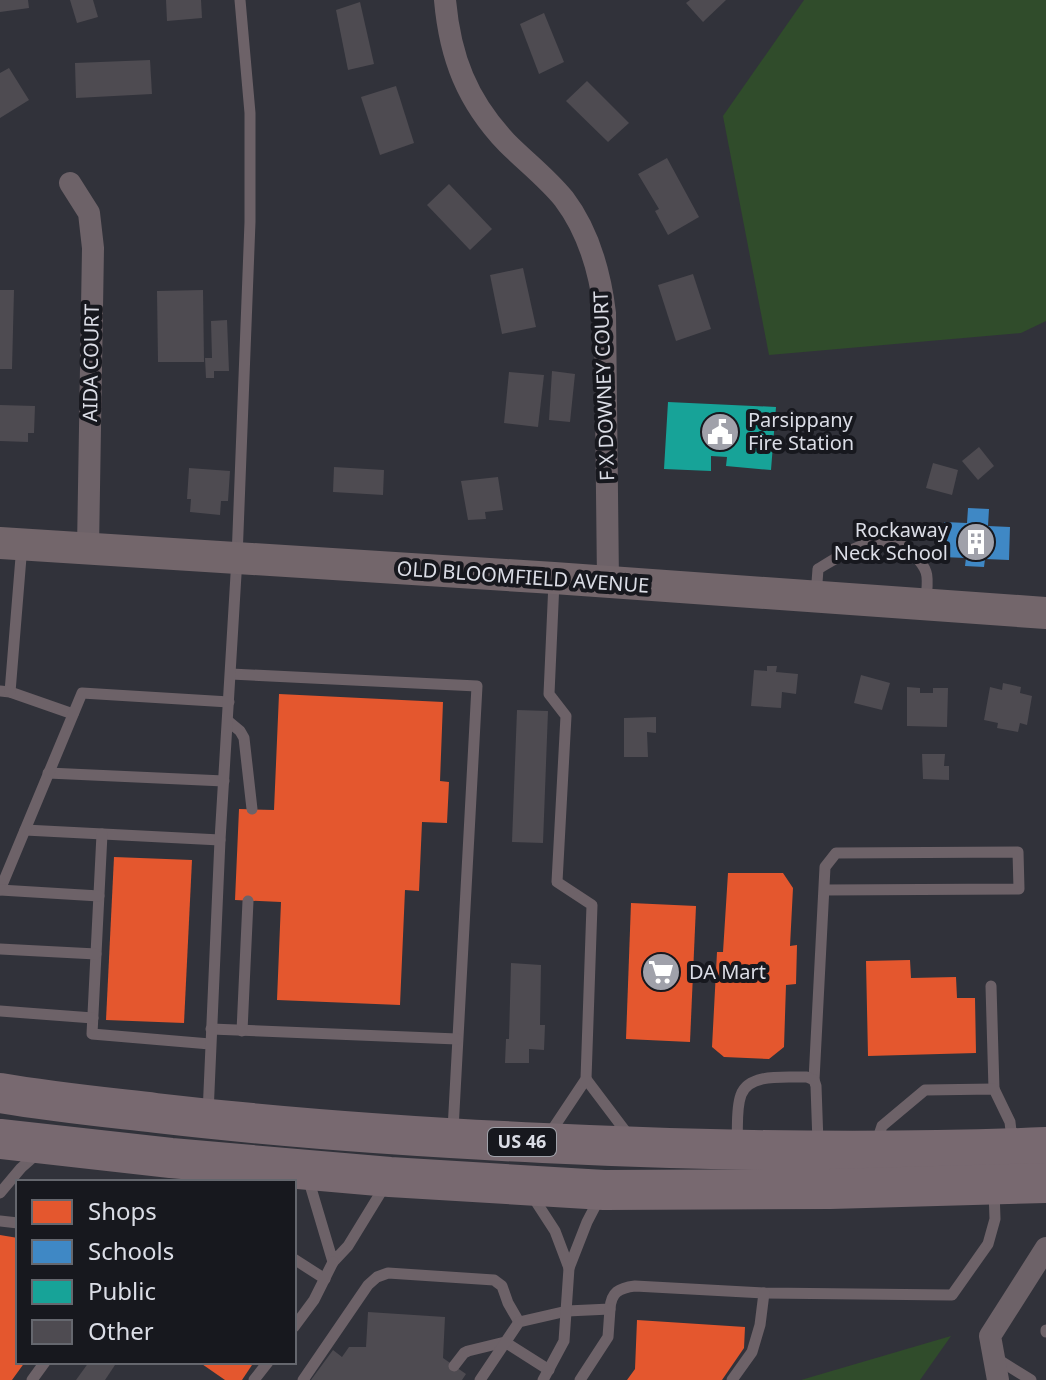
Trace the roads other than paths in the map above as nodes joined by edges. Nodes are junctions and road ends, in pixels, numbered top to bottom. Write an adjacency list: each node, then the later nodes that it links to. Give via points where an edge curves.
1 (240, 0): 6 (lane, via 250,113 250,222)
2 (445, 0): 8 (street, F X DOWNEY COURT, via 450,41 466,87 505,141 566,202 595,259 605,313)
3 (70, 183): 5 (street, AIDA COURT, via 89,213 93,248)
4 (11, 544): 5 (street, OLD BLOOMFIELD AVENUE); 13 (lane)
5 (88, 548): 6 (street, OLD BLOOMFIELD AVENUE)
6 (237, 558): 7 (street, OLD BLOOMFIELD AVENUE); 12 (lane)
7 (554, 578): 8 (street, OLD BLOOMFIELD AVENUE); 36 (lane, via 549,694 566,716 557,882 592,905)
8 (608, 582): 9 (street, OLD BLOOMFIELD AVENUE)
9 (816, 596): 10 (street, OLD BLOOMFIELD AVENUE); 10 (lane, via 818,569 862,544 891,542 913,552 927,573)
10 (926, 604): 11 (street, OLD BLOOMFIELD AVENUE)
11 (1046, 613)
12 (231, 674): 14 (lane); 34 (lane, via 477,686)
13 (5, 692): 15 (lane)
14 (229, 702): 15 (lane, via 82,693); 16 (lane)
15 (73, 714): 17 (lane)
16 (228, 721): 18 (lane); 19 (lane, via 244,738)
17 (48, 773): 18 (lane); 20 (lane)
18 (224, 781): 22 (lane)
19 (252, 809)
20 (25, 830): 21 (lane); 23 (lane)
21 (102, 834): 22 (lane); 25 (lane)
22 (220, 840): 32 (lane)
23 (0, 890): 25 (lane)
24 (825, 890): 24 (lane, via 825,867 836,853 1018,852 1019,889); 37 (lane)
25 (99, 896): 28 (lane)
26 (248, 901): 33 (lane)
27 (0, 949): 28 (lane)
28 (96, 954): 31 (lane)
29 (991, 986): 38 (lane)
30 (0, 1011): 31 (lane)
31 (93, 1018): 35 (lane, via 92,1034)
32 (211, 1029): 33 (lane); 35 (lane)
33 (242, 1031): 34 (lane)
34 (457, 1039): 42 (lane)
35 (210, 1044): 40 (lane)
36 (586, 1079): 43 (lane); 45 (lane)
37 (814, 1080): 47 (lane, via 750,1083 740,1096); 48 (lane)
38 (994, 1089): 46 (lane); 49 (lane, via 925,1090 882,1126)
39 (0, 1093): 40 (highway, US 46)
40 (208, 1119): 42 (highway, US 46)
41 (0, 1139): 44 (highway, US 46)
42 (453, 1139): 43 (highway, US 46)
43 (543, 1143): 45 (highway, US 46)
44 (47, 1145): 50 (highway, US 46); 56 (lane)
45 (638, 1148): 47 (highway, US 46)
46 (1030, 1148): 49 (highway, US 46)
47 (736, 1151): 48 (highway, US 46)
48 (818, 1152): 49 (highway, US 46)
49 (874, 1152)
50 (306, 1170): 51 (highway, US 46); 59 (lane)
51 (390, 1177): 54 (highway, US 46); 59 (lane)
52 (1046, 1183): 53 (highway, US 46)
53 (994, 1185): 55 (highway, US 46); 62 (lane, via 995,1219 988,1244 952,1295)
54 (527, 1186): 55 (highway, US 46); 60 (lane, via 555,1231)
55 (604, 1190): 60 (lane)
56 (0, 1193)
57 (1046, 1248): 68 (street, via 990,1336)
58 (296, 1260): 61 (lane)
59 (333, 1262): 61 (lane)
60 (569, 1268): 64 (lane)
61 (325, 1279): 66 (lane)
62 (764, 1293): 63 (lane, via 635,1286 615,1292); 76 (lane, via 752,1352)
63 (610, 1309): 64 (lane); 75 (lane, via 608,1337)
64 (567, 1311): 65 (lane); 71 (lane, via 564,1341)
65 (519, 1322): 67 (lane); 73 (lane, via 494,1280 388,1273 368,1285)
66 (296, 1324)
67 (505, 1342): 70 (lane, via 468,1351); 71 (lane); 74 (lane)
68 (994, 1356): 77 (street); 78 (lane)
69 (266, 1364): 72 (lane)
70 (454, 1366)
71 (546, 1375)
72 (254, 1380)
73 (303, 1380)
74 (480, 1380)
75 (580, 1380)
76 (732, 1380)
77 (998, 1380)
78 (1031, 1380)

